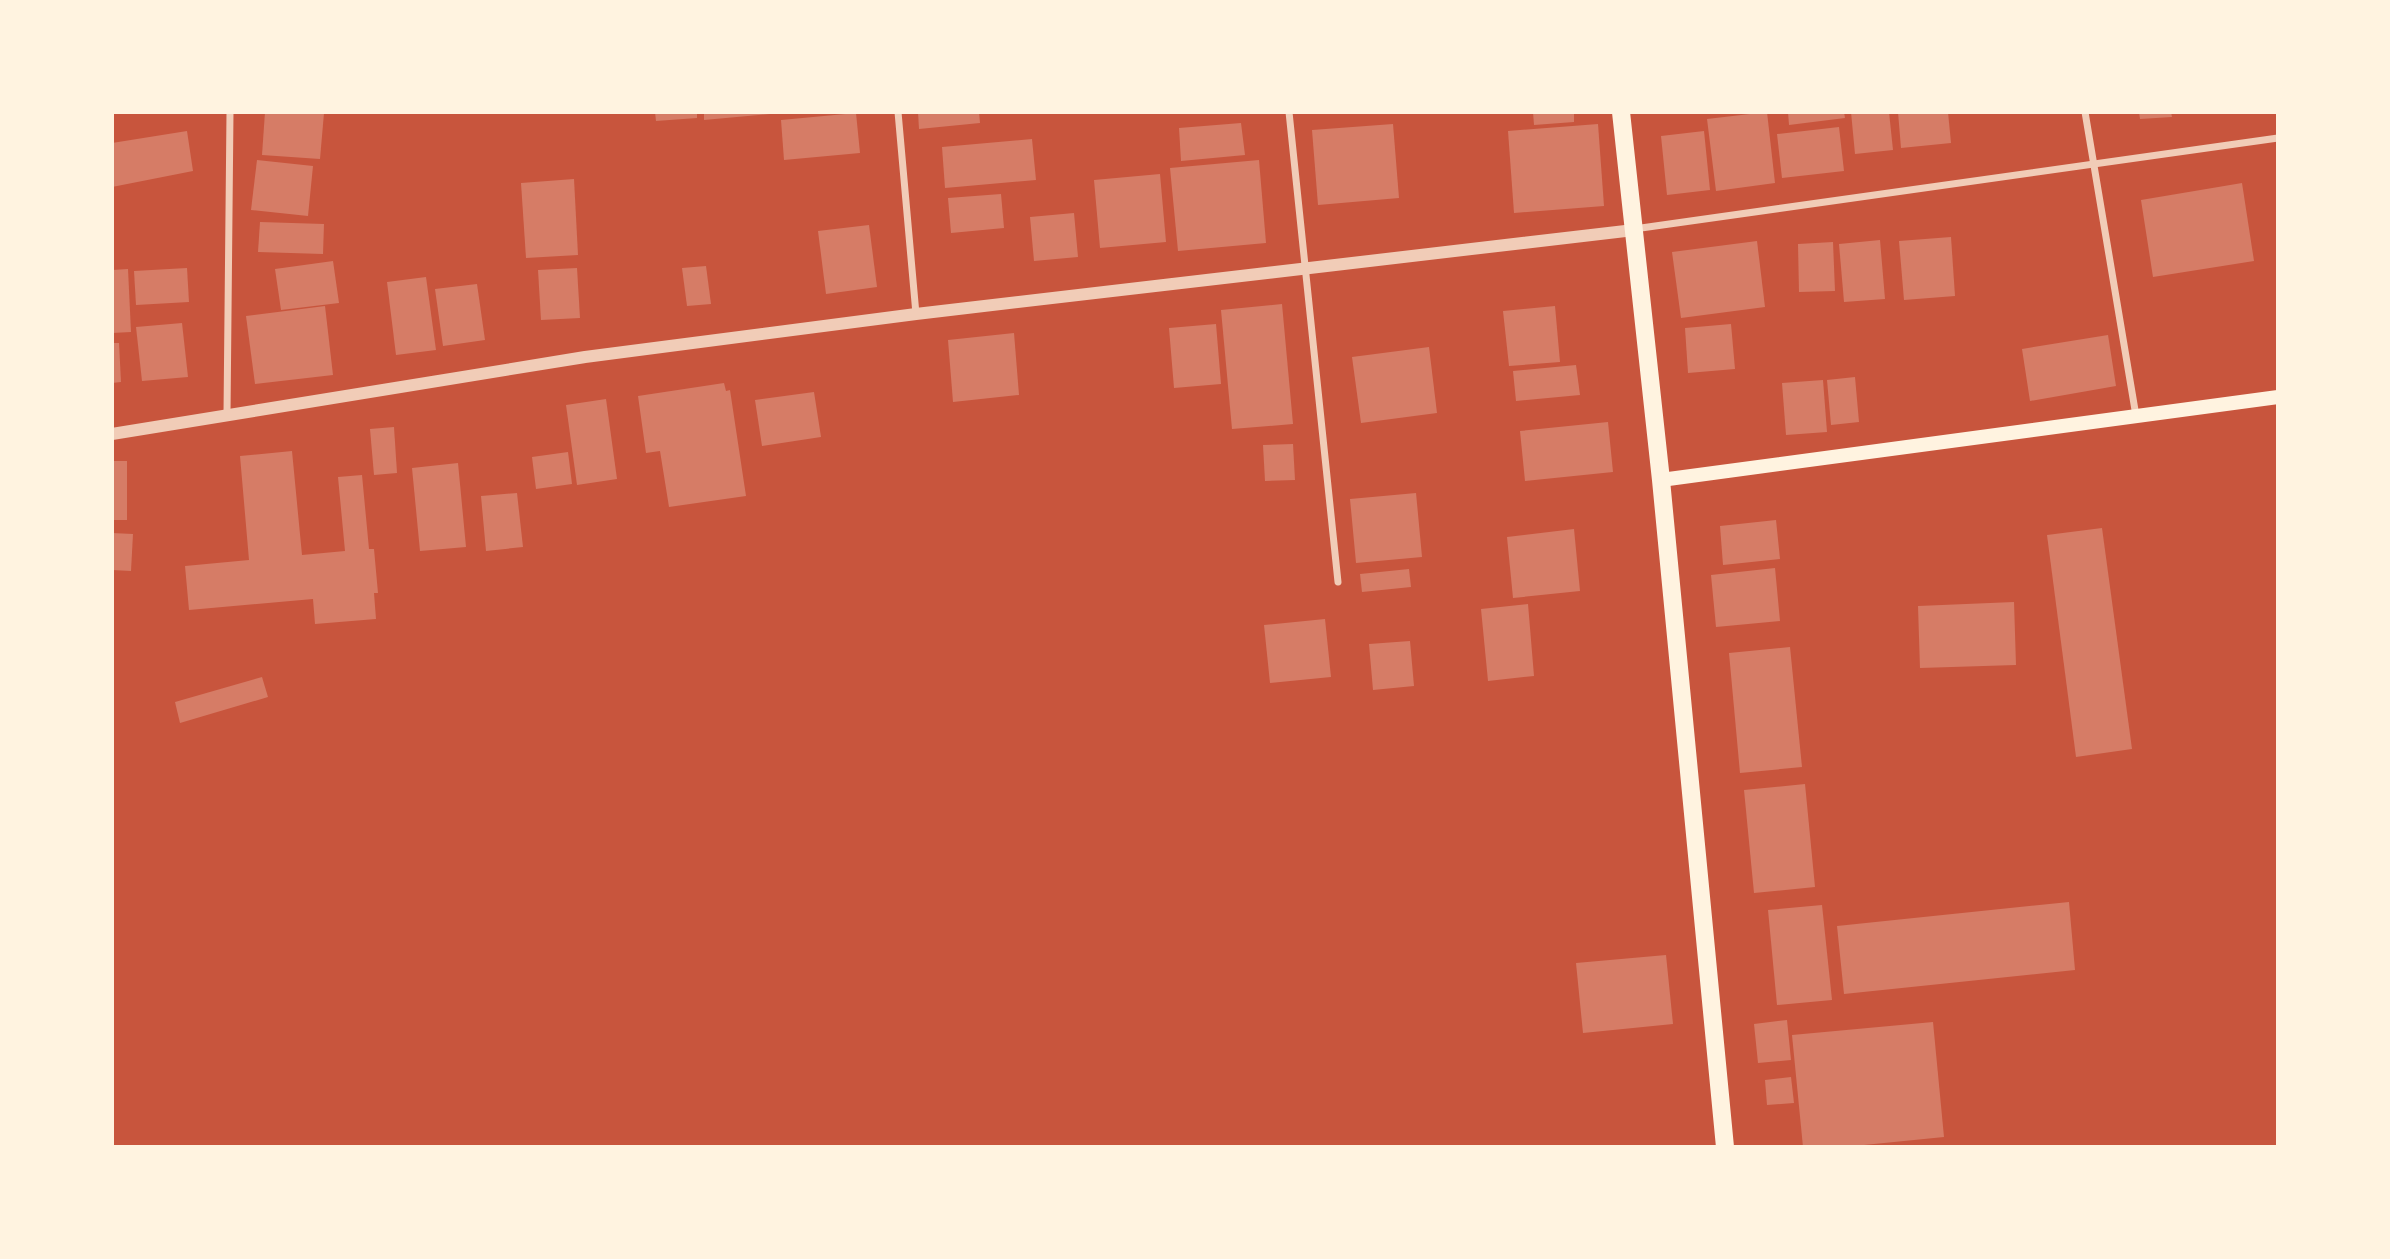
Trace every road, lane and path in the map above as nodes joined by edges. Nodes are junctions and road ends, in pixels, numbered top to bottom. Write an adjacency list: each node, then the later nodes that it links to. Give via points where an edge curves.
1 (230, 112): 12 (street)
2 (898, 112): 10 (street)
3 (1289, 112): 9 (street)
4 (1621, 112): 8 (main road)
5 (2085, 112): 7 (street)
6 (2278, 138): 7 (street)
7 (2094, 166): 8 (street); 13 (street)
8 (1634, 230): 9 (street); 15 (main road)
9 (1307, 268): 10 (street); 16 (street)
10 (916, 314): 12 (street, via 585,357)
11 (2278, 397): 13 (main road)
12 (227, 414): 14 (street)
13 (2136, 416): 15 (main road)
14 (112, 434)
15 (1661, 480): 17 (main road)
16 (1338, 582)
17 (1726, 1147)

